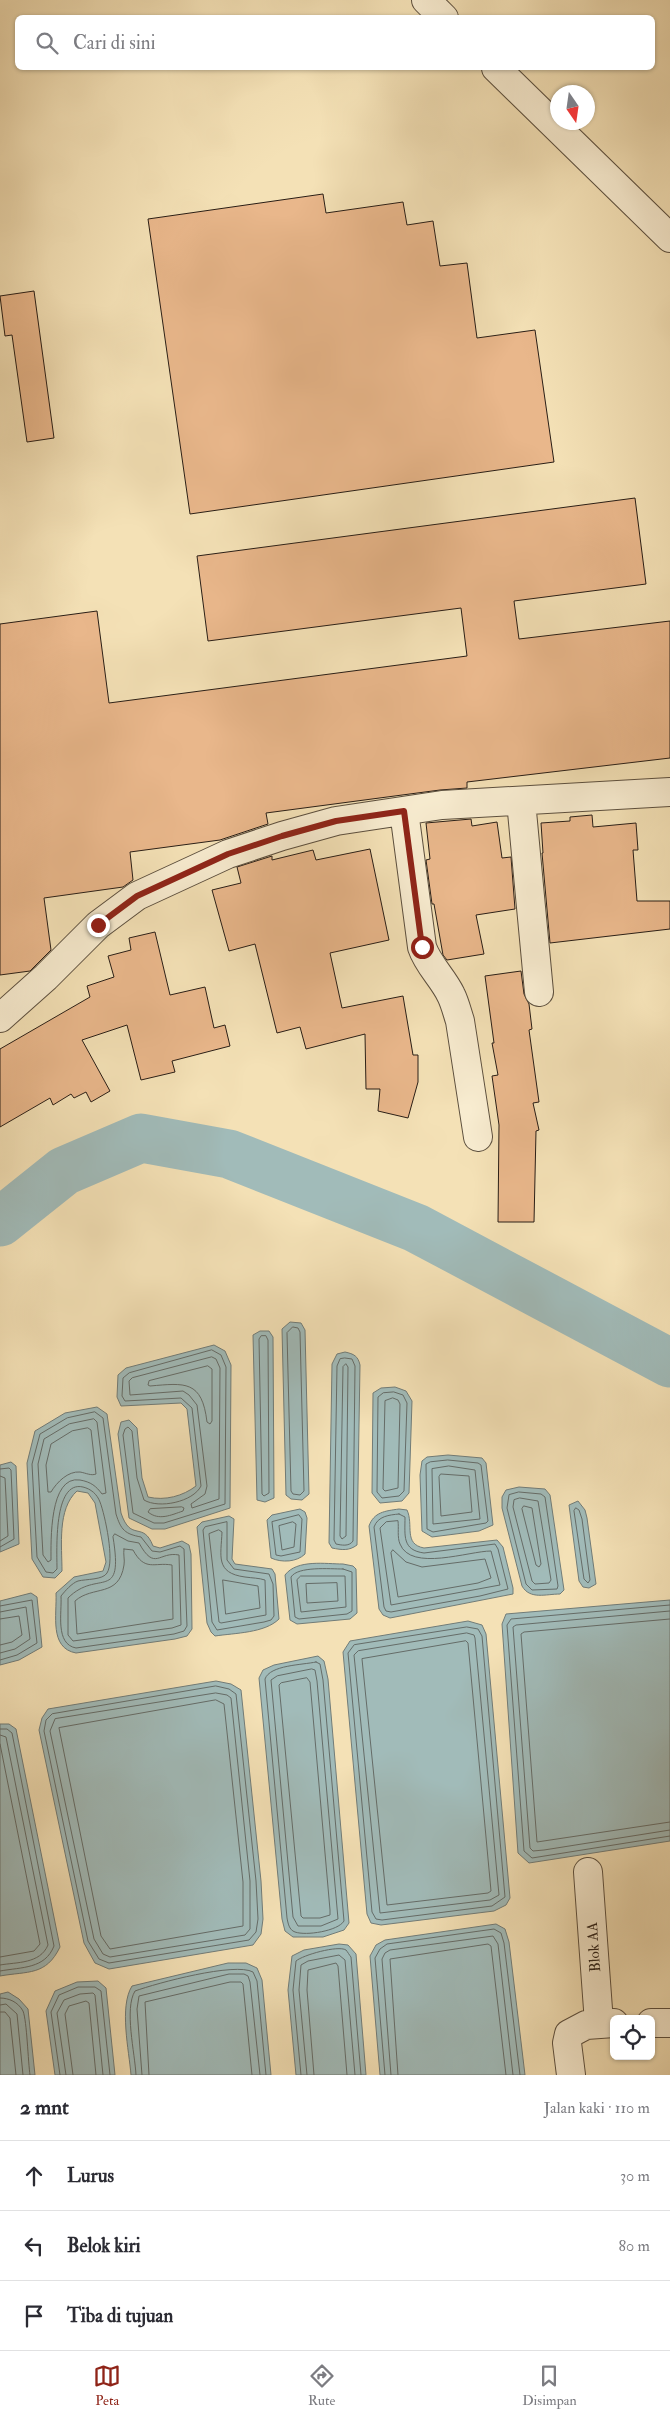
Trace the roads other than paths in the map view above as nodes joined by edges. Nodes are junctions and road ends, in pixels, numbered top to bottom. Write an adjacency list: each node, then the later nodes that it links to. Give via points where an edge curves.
1 (426, 0): 2 (street)
2 (441, 15)
3 (498, 70): 4 (street)
4 (670, 238)
5 (670, 792): 6 (street)
6 (521, 800): 7 (street); 8 (street)
7 (404, 811): 9 (street, via 336,821 282,836 228,854 146,892 98,925); 10 (street, via 422,947 456,1006)
8 (539, 992)
9 (0, 1018)
10 (478, 1137)
11 (588, 1872): 12 (street, Blok AA)
12 (606, 2023): 15 (street, via 573,2030 569,2034)
13 (655, 2023): 14 (street)
14 (670, 2023)
15 (571, 2075)

